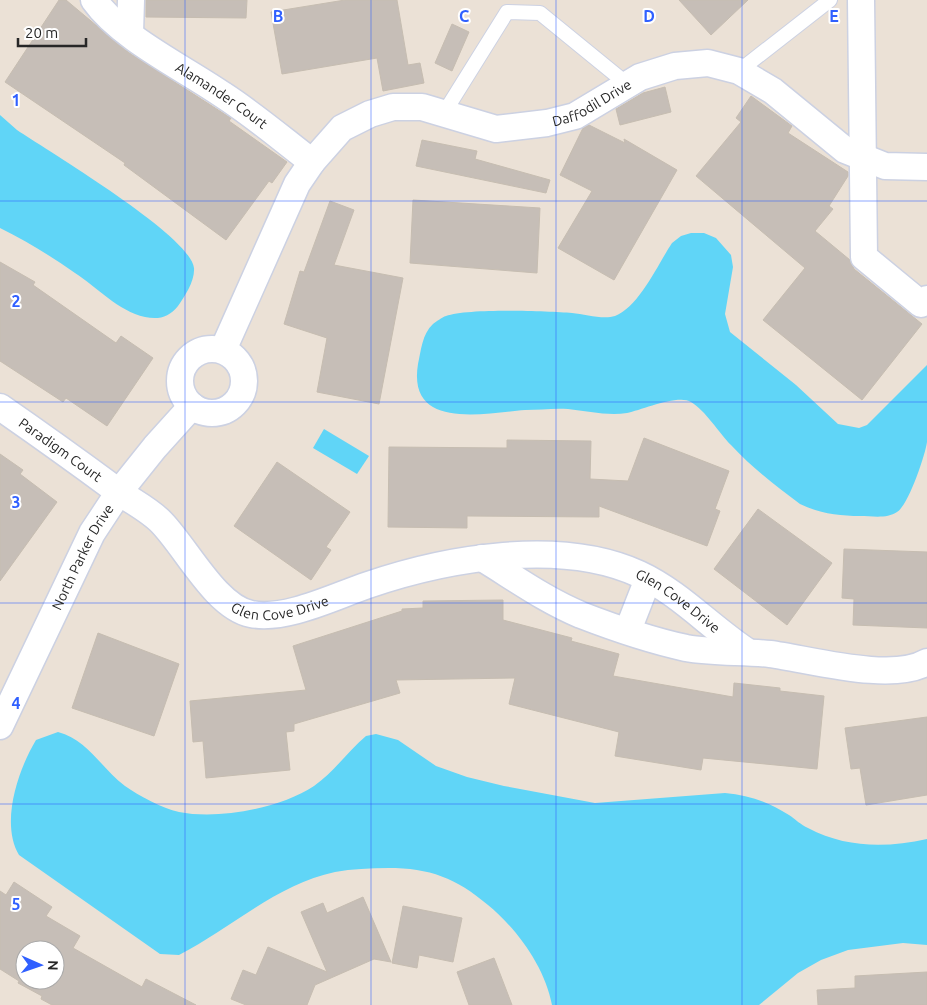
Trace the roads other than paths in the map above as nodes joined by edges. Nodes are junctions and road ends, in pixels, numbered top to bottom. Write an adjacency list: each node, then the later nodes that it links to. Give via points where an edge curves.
1 (94, 0): 5 (street, Alamander Court, via 103,13)
2 (131, 0): 5 (street)
3 (830, 0): 6 (lane)
4 (861, 0): 9 (street)
5 (130, 33): 10 (street, Alamander Court, via 224,96)
6 (740, 71): 7 (street, Daffodil Drive, via 708,63 675,66); 9 (street, Daffodil Drive, via 773,91 845,150)
7 (627, 84): 8 (street, Daffodil Drive, via 575,116 547,123 496,129); 8 (lane, via 540,13 507,12)
8 (444, 113): 10 (street, Daffodil Drive, via 393,107 370,114 342,128)
9 (861, 156): 11 (street, Daffodil Drive, via 885,166); 12 (street, via 864,257 921,304)
10 (312, 162): 13 (street, via 296,184)
11 (927, 167)
12 (927, 299)
13 (223, 350): 14 (street, via 203,349 187,361 180,379 181,390); 14 (street, via 240,364 245,386 241,397 224,412 207,413)
14 (192, 406): 16 (street, North Parker Drive)
15 (0, 407): 16 (street, Paradigm Court)
16 (119, 492): 17 (street, Glen Cove Drive, via 160,521 183,546 220,597 251,614 282,614 380,580); 22 (street, North Parker Drive, via 92,533 70,576)
17 (482, 558): 18 (street, Glen Cove Drive, via 533,554 584,558 615,564); 19 (street, Glen Cove Drive, via 548,601)
18 (648, 579): 19 (street); 20 (street, Glen Cove Drive)
19 (628, 630): 20 (street, Glen Cove Drive, via 687,648)
20 (748, 652): 21 (street, Glen Cove Drive, via 829,666 887,670 920,666)
21 (927, 662)
22 (0, 726)

